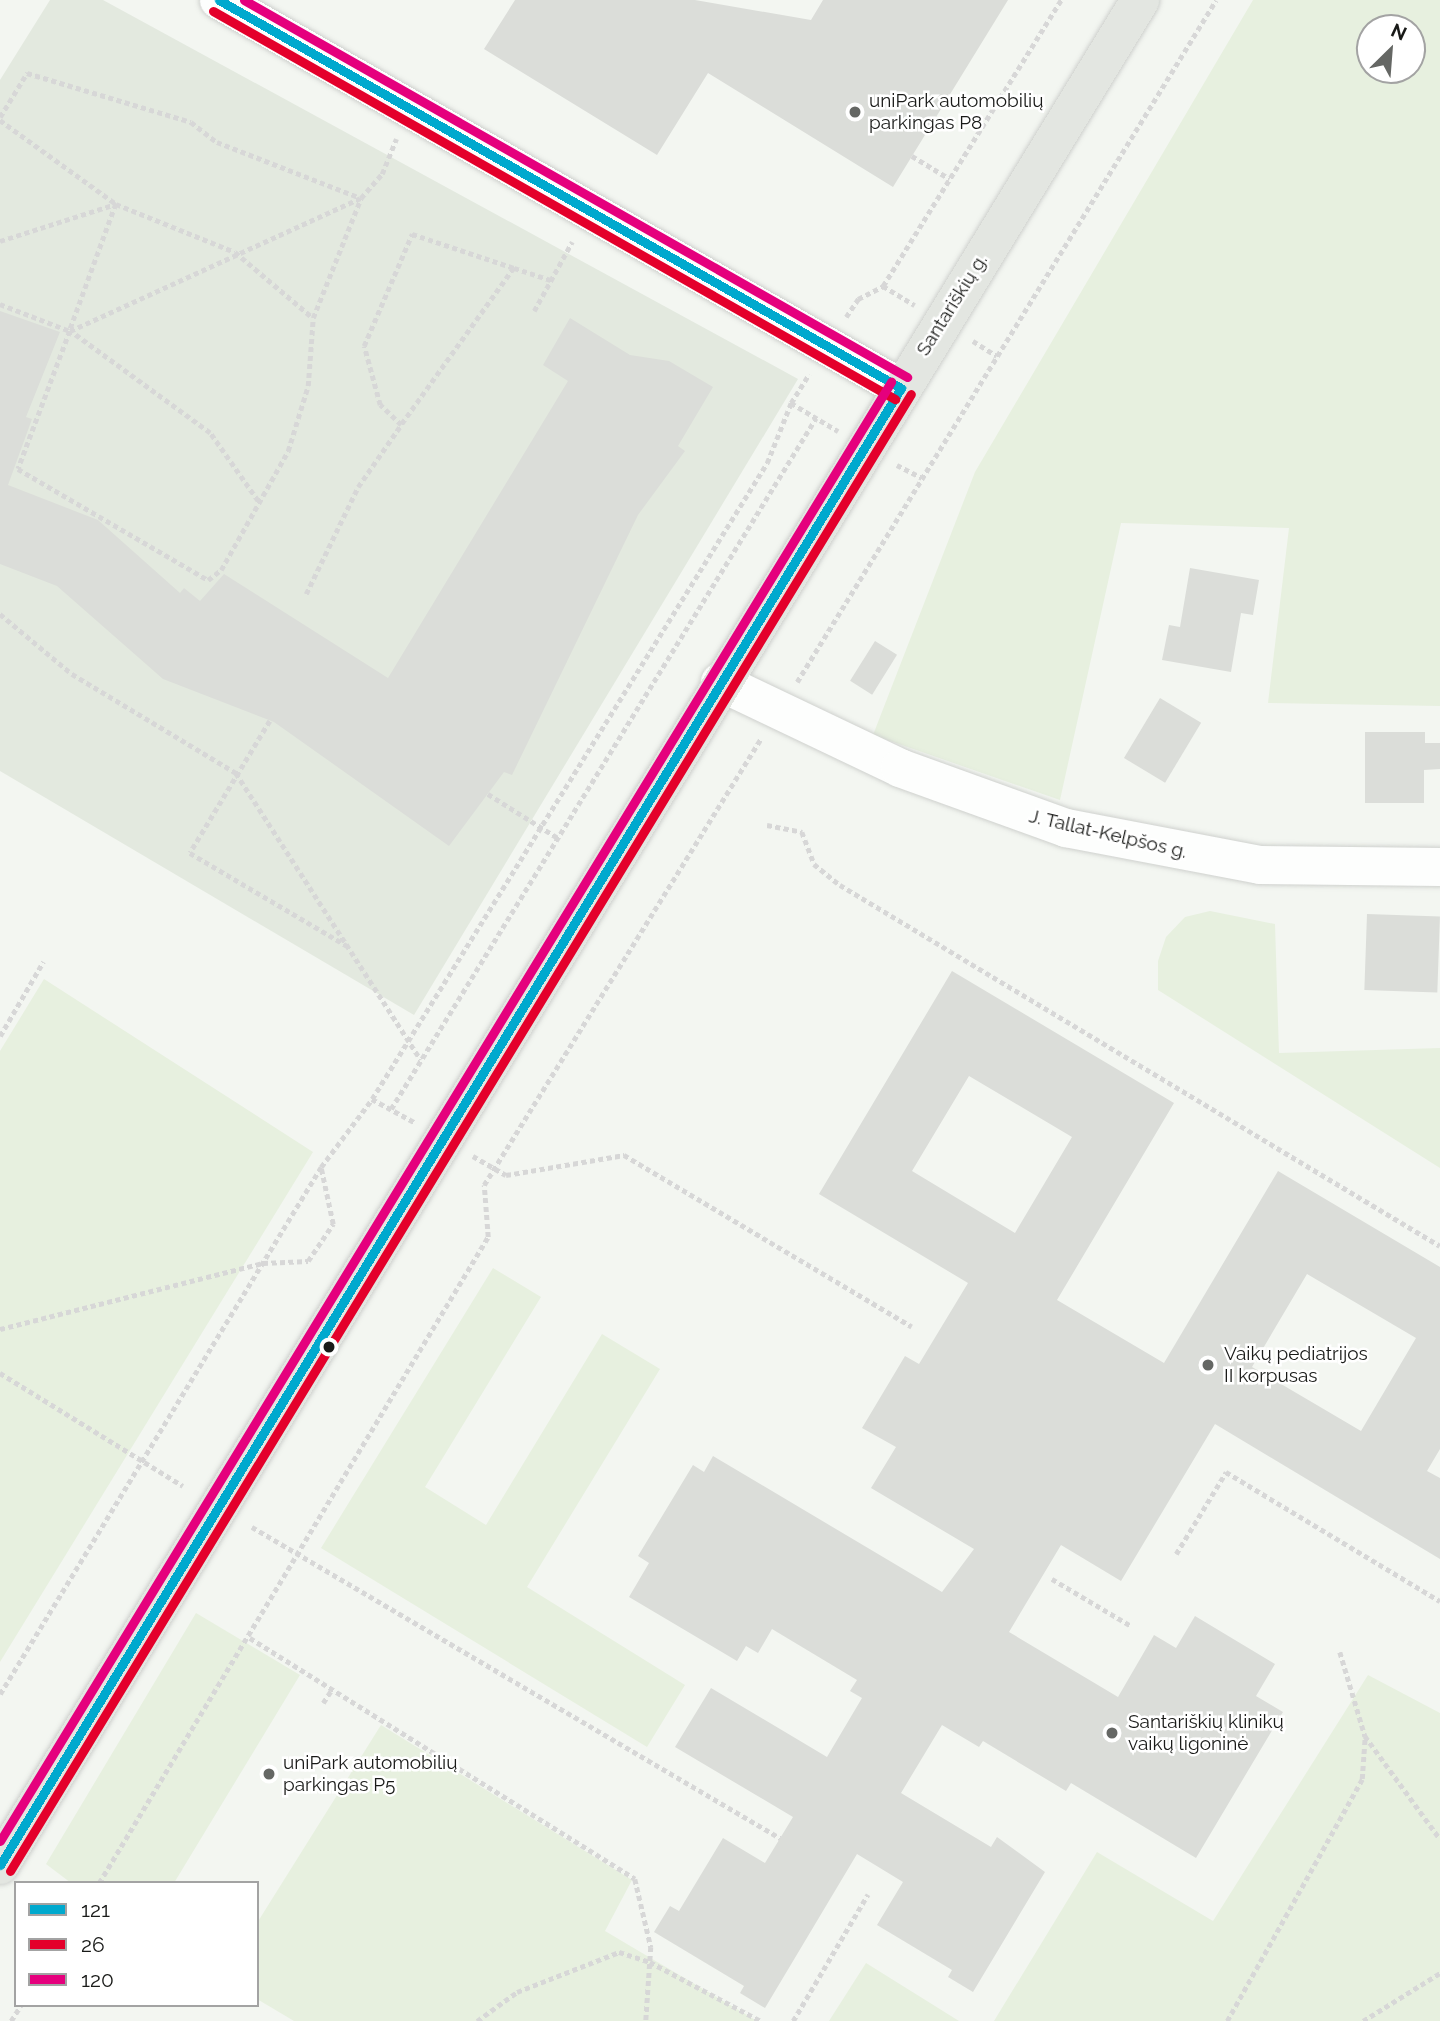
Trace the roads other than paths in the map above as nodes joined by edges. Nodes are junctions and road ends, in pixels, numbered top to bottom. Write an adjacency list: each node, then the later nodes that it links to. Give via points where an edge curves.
1 (219, 0): 3 (street)
2 (1140, 0): 3 (main road, Santariškių g.)
3 (901, 388): 4 (main road, Santariškių g.)
4 (720, 682): 5 (street, J. Tallat-Kelpšos g., via 900,768 1066,828 1260,865); 6 (main road, Santariškių g.)
5 (1440, 867)
6 (0, 1865)

